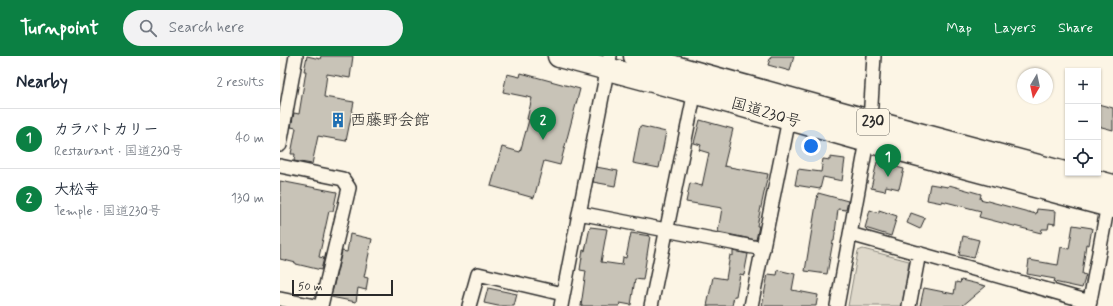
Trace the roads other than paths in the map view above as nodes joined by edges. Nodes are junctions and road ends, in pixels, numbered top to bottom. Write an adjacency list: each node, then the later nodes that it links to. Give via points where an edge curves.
1 (296, 56): 9 (street)
2 (558, 56): 5 (highway, 国道230号 / 230)
3 (635, 56): 6 (highway, 国道230号 / 230)
4 (874, 56): 8 (street)
5 (608, 63): 6 (highway, 国道230号 / 230); 12 (street)
6 (697, 83): 7 (highway, 国道230号 / 230); 13 (street)
7 (791, 109): 8 (highway, 国道230号 / 230); 15 (street)
8 (868, 131): 11 (highway, 国道230号 / 230); 14 (street)
9 (280, 145)
10 (280, 166): 21 (street, via 343,179 349,188)
11 (1111, 196): 19 (street)
12 (579, 214): 13 (street); 18 (street)
13 (666, 231): 15 (street); 23 (street)
14 (850, 234): 16 (street); 25 (street)
15 (763, 249): 24 (street)
16 (918, 253): 19 (street); 26 (street)
17 (280, 299): 20 (street)
18 (562, 300): 22 (street, via 478,274)
19 (1090, 304)
20 (315, 306)
21 (321, 306)
22 (469, 306)
23 (651, 306)
24 (751, 306)
25 (837, 306)
26 (909, 306)

